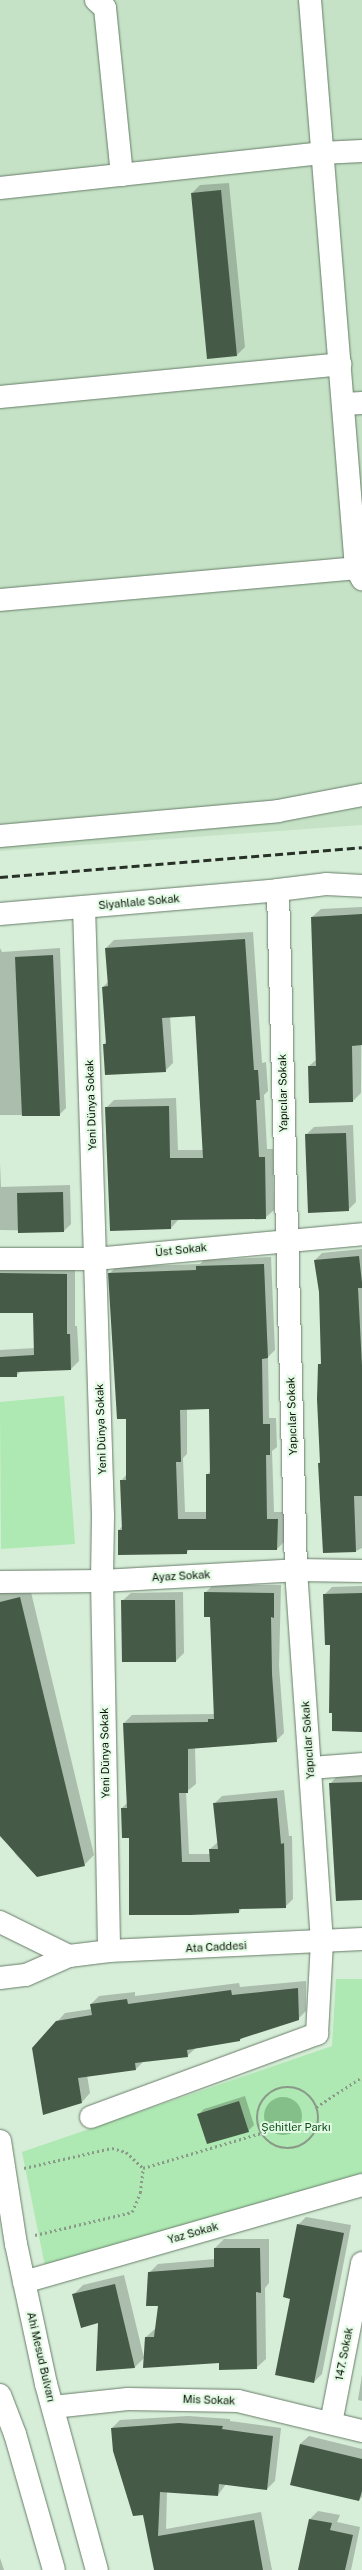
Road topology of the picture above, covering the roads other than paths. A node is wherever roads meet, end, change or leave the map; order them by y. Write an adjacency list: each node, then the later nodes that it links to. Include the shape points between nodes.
1 (96, 0): 5 (street, via 105,8)
2 (310, 0): 4 (street)
3 (362, 151): 4 (street)
4 (321, 153): 5 (street); 7 (street)
5 (122, 175): 6 (street)
6 (0, 188)
7 (340, 364): 8 (street); 9 (street)
8 (0, 397)
9 (353, 404): 10 (street)
10 (359, 573): 11 (street)
11 (0, 600)
12 (362, 794): 13 (street, via 278,811)
13 (0, 836)
14 (362, 886): 15 (street, Siyahlale Sokak, via 326,884)
15 (278, 890): 16 (street, Siyahlale Sokak); 19 (street, Yapıcılar Sokak)
16 (84, 907): 17 (street, Siyahlale Sokak); 21 (street, Yeni Dünya Sokak)
17 (0, 914)
18 (362, 1234): 19 (street, Üst Sokak)
19 (286, 1240): 21 (street, Üst Sokak); 22 (street, Yapıcılar Sokak)
20 (0, 1258): 21 (street, Üst Sokak)
21 (96, 1259): 24 (street, Yeni Dünya Sokak, via 103,1516)
22 (296, 1570): 23 (street, Ayaz Sokak); 24 (street, Ayaz Sokak); 27 (street, Yapıcılar Sokak)
23 (362, 1571)
24 (102, 1581): 25 (street, Ayaz Sokak); 31 (street, Yeni Dünya Sokak)
25 (0, 1582)
26 (362, 1764): 27 (street)
27 (310, 1768): 30 (street, Yapıcılar Sokak)
28 (0, 1922): 32 (street)
29 (362, 1939): 30 (street, Ata Caddesi)
30 (322, 1942): 31 (street, Ata Caddesi); 34 (street, Yapıcılar Sokak, via 318,2034)
31 (109, 1951): 32 (street, Ata Caddesi)
32 (69, 1956): 33 (street, Ata Caddesi, via 26,1975)
33 (0, 1978)
34 (91, 2117)
35 (0, 2141): 38 (street, Ahi Mesud Bulvarı)
36 (362, 2185): 38 (street, Yaz Sokak)
37 (362, 2263): 39 (street, 147. Sokak)
38 (24, 2282): 41 (street, Ahi Mesud Bulvarı)
39 (359, 2289): 42 (street, 147. Sokak)
40 (0, 2395): 44 (street, via 15,2434)
41 (53, 2406): 42 (street, Mis Sokak, via 128,2399 238,2400); 45 (street, Ahi Mesud Bulvarı)
42 (331, 2423): 43 (street, Mis Sokak)
43 (362, 2431)
44 (54, 2570)
45 (97, 2570)

